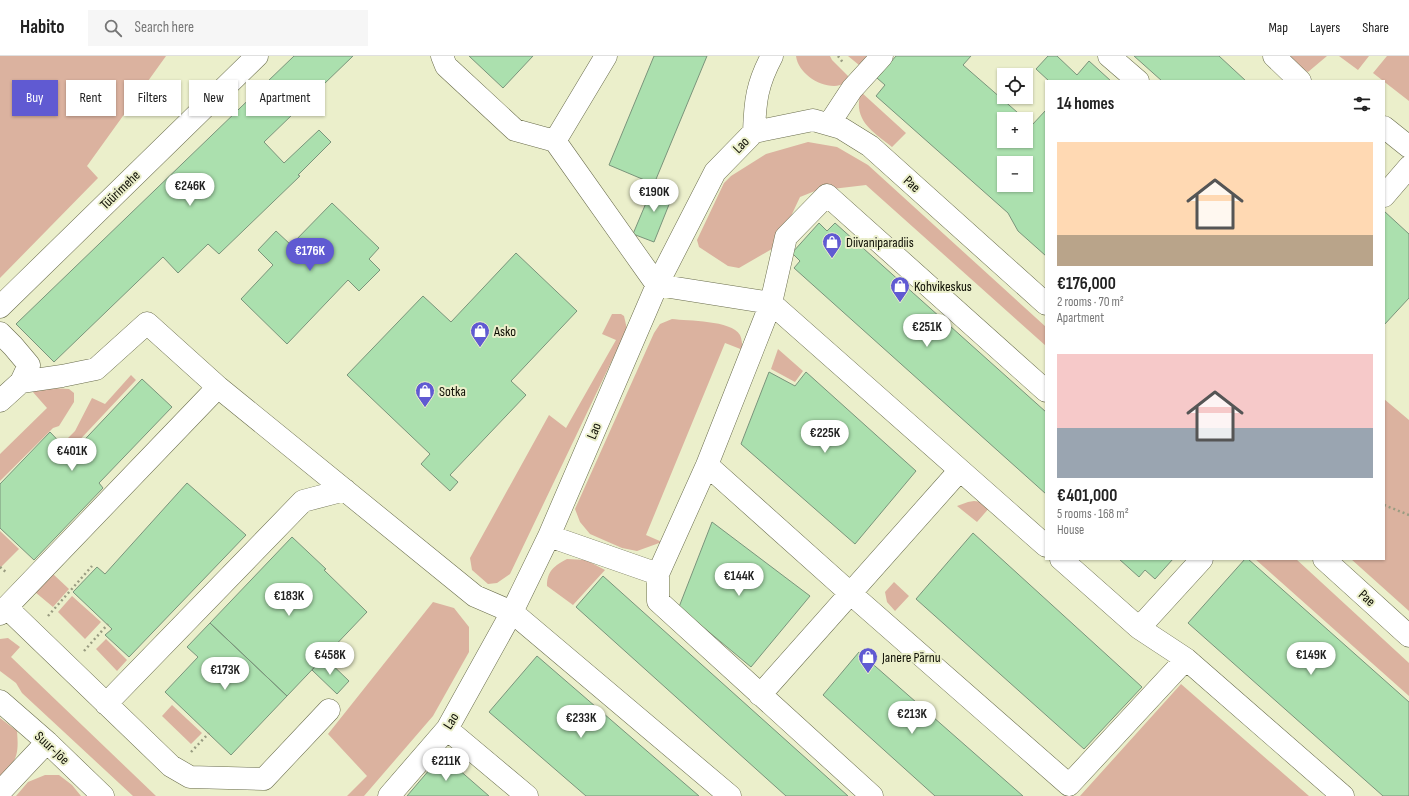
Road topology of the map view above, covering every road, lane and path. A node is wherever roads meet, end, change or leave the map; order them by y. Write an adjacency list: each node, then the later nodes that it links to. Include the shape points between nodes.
1 (257, 56): 20 (street, Tüürimehe)
2 (442, 56): 13 (street, via 446,66 515,130)
3 (606, 56): 13 (street)
4 (772, 56): 12 (street, Lao, via 762,74 755,102)
5 (882, 56): 10 (street, via 852,89)
6 (1109, 56): 8 (street)
7 (1274, 56): 9 (street)
8 (1137, 80)
9 (1299, 80)
10 (829, 124): 12 (street, Pae, via 813,120); 19 (street, Pae, via 841,128 870,146)
11 (1385, 128): 14 (street)
12 (754, 132): 17 (street, Lao, via 715,172)
13 (555, 141): 17 (street)
14 (1409, 147)
15 (1409, 167): 16 (street)
16 (1385, 195)
17 (657, 284): 18 (street); 31 (street, Lao)
18 (771, 303): 24 (street, via 786,237 827,195); 26 (street); 27 (street)
19 (1045, 303)
20 (0, 307)
21 (0, 333): 22 (street, via 29,365)
22 (21, 382): 23 (street, via 96,368 147,323); 25 (street)
23 (218, 387): 28 (street); 39 (street)
24 (1045, 390)
25 (0, 401)
26 (707, 465): 37 (street); 38 (street)
27 (960, 470): 32 (street); 38 (street)
28 (344, 490): 40 (street, via 475,596); 49 (street, via 303,501)
29 (1385, 506): 30 (path)
30 (1409, 515)
31 (549, 536): 37 (street); 40 (street, Lao)
32 (1045, 545)
33 (1061, 560): 42 (street)
34 (1201, 560): 42 (street)
35 (1325, 560): 44 (street, Pae)
36 (92, 566): 43 (path)
37 (658, 574): 47 (street, via 658,601)
38 (850, 593): 47 (street); 53 (street)
39 (3, 611): 43 (street)
40 (512, 612): 51 (street, Lao); 58 (street)
41 (108, 624): 46 (path)
42 (1139, 628): 45 (street)
43 (32, 633): 46 (street)
44 (1409, 636)
45 (1186, 659): 53 (street); 60 (street)
46 (68, 668): 49 (street)
47 (760, 695): 59 (street)
48 (0, 701): 52 (street, Suur-Jõe)
49 (106, 704): 50 (street, via 171,766 190,777 264,779)
50 (329, 710)
51 (448, 729): 56 (street, Lao); 57 (street)
52 (47, 742): 54 (street); 55 (street, Suur-Jõe)
53 (1064, 790)
54 (0, 792)
55 (103, 796)
56 (389, 796)
57 (527, 796)
58 (730, 796)
59 (872, 796)
60 (1343, 796)

